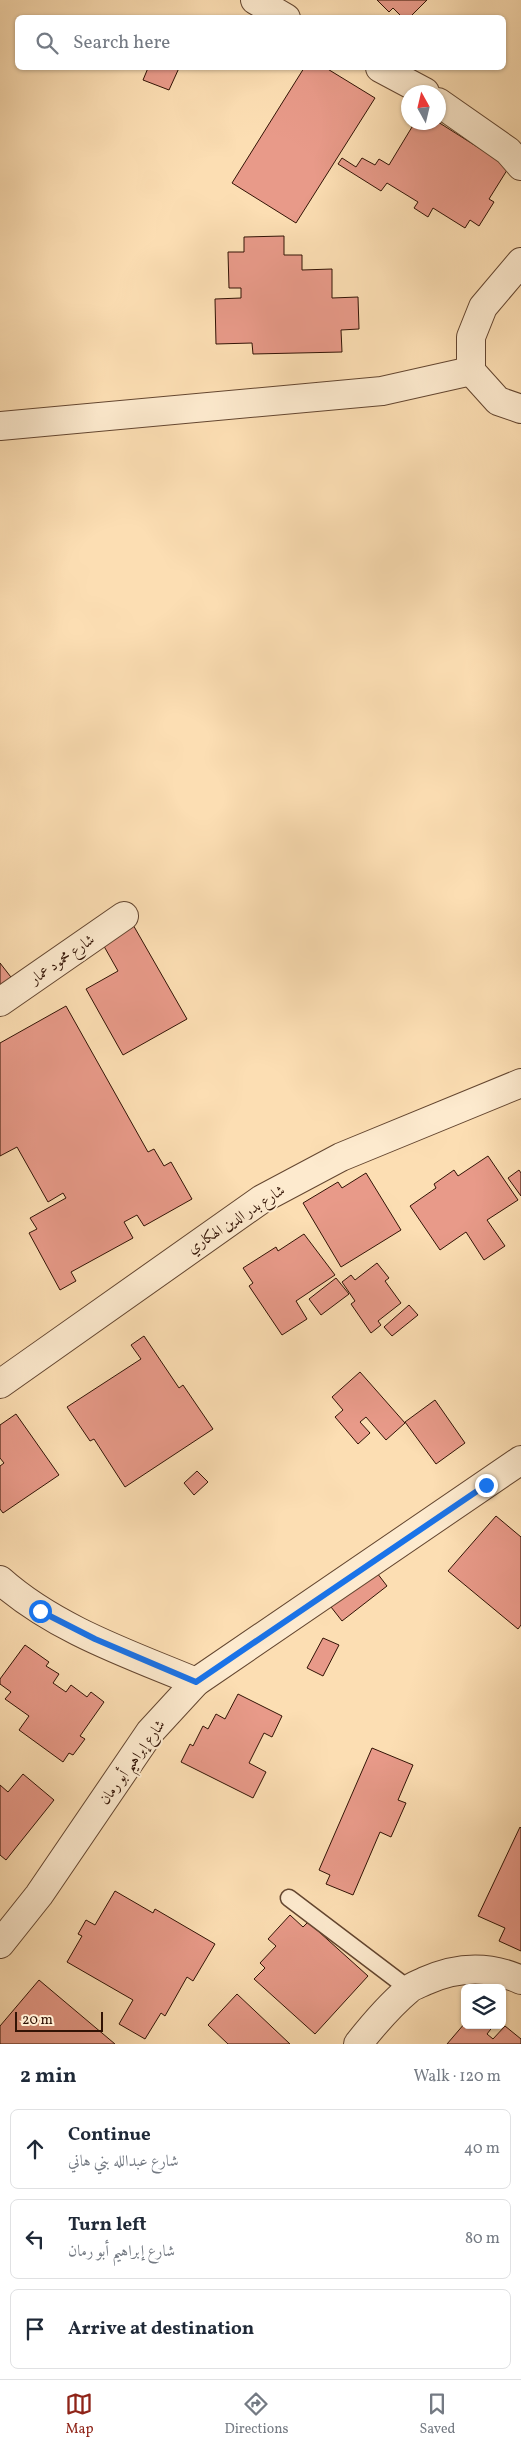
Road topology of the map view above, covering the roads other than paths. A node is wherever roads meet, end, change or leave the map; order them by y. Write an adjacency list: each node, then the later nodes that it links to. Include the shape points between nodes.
1 (255, 0): 2 (street)
2 (281, 15)
3 (384, 70): 4 (street)
4 (412, 85)
5 (446, 108): 6 (street, via 508,151)
6 (521, 166)
7 (521, 262): 8 (street, via 484,306 471,337)
8 (471, 371): 9 (street, via 498,401); 10 (street, via 382,392)
9 (521, 409)
10 (0, 426)
11 (124, 916): 12 (street, شارع محمود عمار)
12 (0, 1002)
13 (521, 1083): 14 (street, شارع بدر الدين الهكاري, via 341,1157 262,1199)
14 (0, 1384)
15 (521, 1460): 17 (street, شارع إبراهيم أبو رمان)
16 (0, 1580): 17 (street, via 40,1611 95,1639)
17 (196, 1682): 19 (street, شارع إبراهيم أبو رمان, via 150,1732 39,1895)
18 (289, 1898): 21 (lane)
19 (0, 1944)
20 (521, 1980): 21 (street, via 508,1973 468,1968 442,1973)
21 (409, 1989): 22 (street)
22 (358, 2044)

